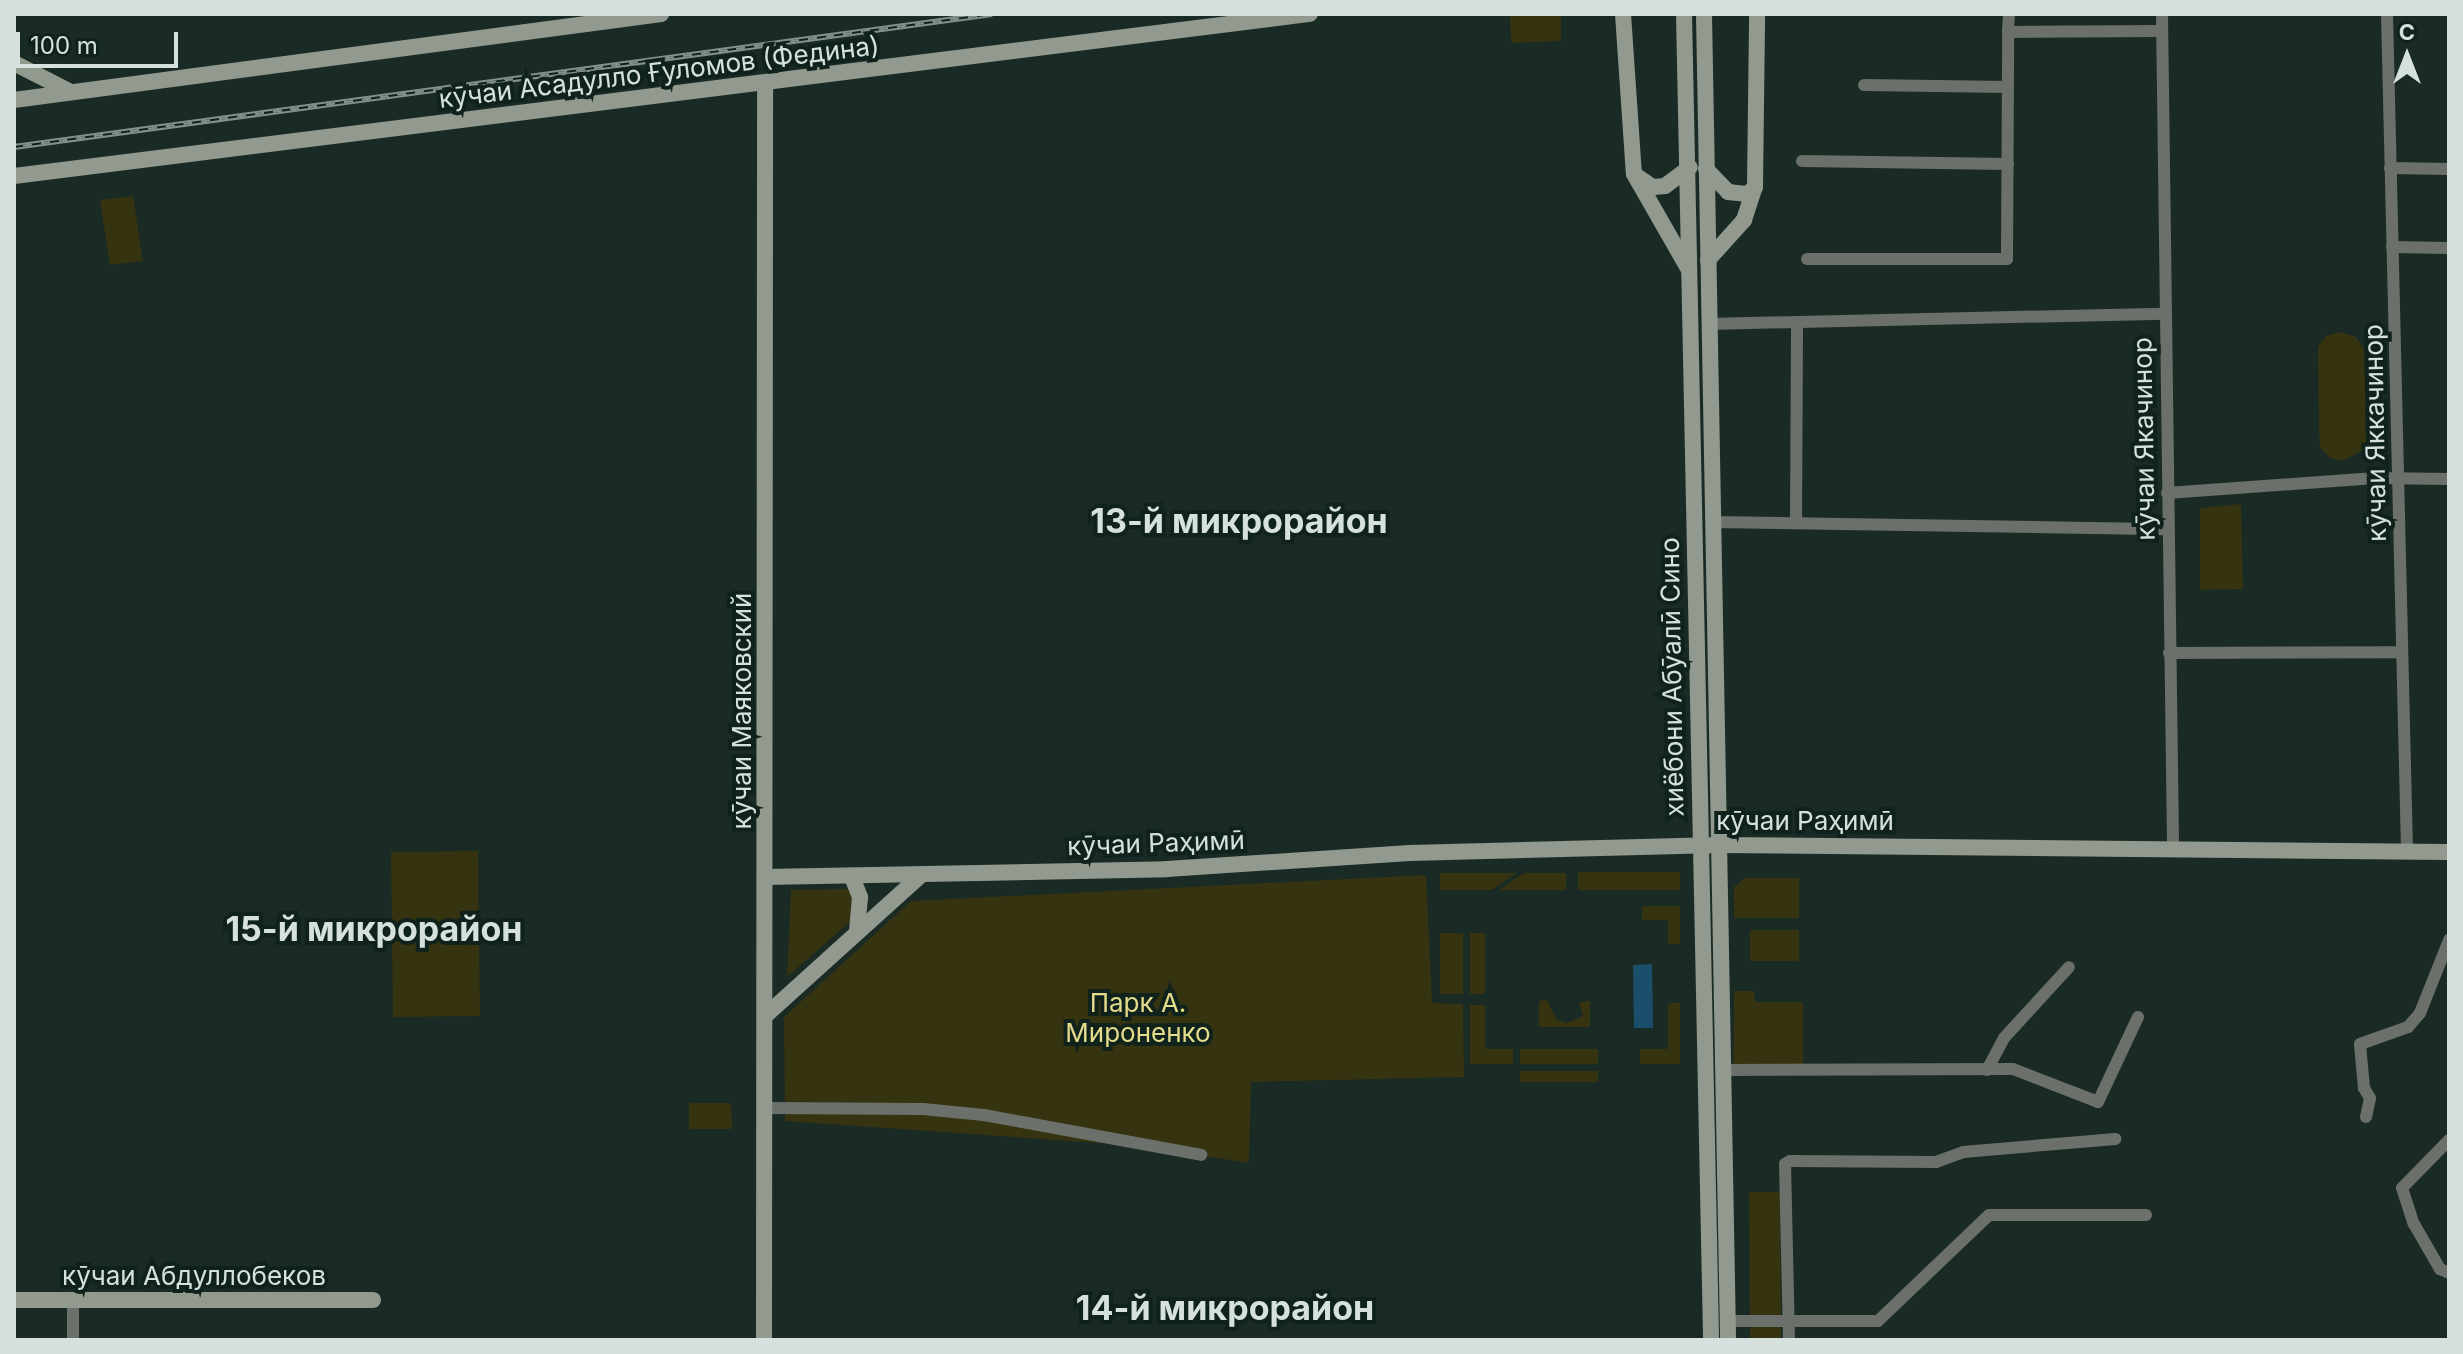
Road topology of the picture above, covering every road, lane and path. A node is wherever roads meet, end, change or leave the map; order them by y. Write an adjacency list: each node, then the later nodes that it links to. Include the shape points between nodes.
1 (661, 14): 16 (street, кӯчаи Асадулло Ғуломов (Федина))
2 (1310, 14): 13 (street, кӯчаи Асадулло Ғуломов (Федина))
3 (1623, 14): 23 (street)
4 (1684, 14): 20 (street, хиёбони Абӯалӣ Сино)
5 (1704, 14): 20 (street, хиёбони Абӯалӣ Сино)
6 (1757, 14): 25 (street)
7 (2009, 14): 11 (street)
8 (2162, 14): 10 (street, кӯчаи Якачинор)
9 (2387, 14): 21 (street, кӯчаи Яккачинор)
10 (2162, 31): 11 (street); 31 (street, кӯчаи Якачинор)
11 (2008, 32): 15 (street)
12 (14, 63): 16 (street)
13 (765, 83): 24 (street, кӯчаи Асадулло Ғуломов (Федина)); 48 (street, кӯчаи Маяковский)
14 (1864, 85): 15 (street)
15 (2008, 87): 19 (street)
16 (71, 92): 17 (street, кӯчаи Асадулло Ғуломов (Федина))
17 (14, 100)
18 (1802, 161): 19 (street)
19 (2008, 164): 28 (street, via 2007,259)
20 (1698, 168): 23 (street, via 1665,186 1653,187); 25 (street, via 1728,192 1748,194); 29 (street, хиёбони Абӯалӣ Сино); 30 (street, хиёбони Абӯалӣ Сино)
21 (2390, 168): 22 (street); 26 (street, кӯчаи Яккачинор)
22 (2449, 169)
23 (1634, 174): 30 (street)
24 (14, 176)
25 (1755, 187): 29 (street, via 1744,220)
26 (2392, 247): 27 (street); 34 (street, кӯчаи Яккачинор)
27 (2449, 248)
28 (1807, 259)
29 (1708, 260): 32 (street, хиёбони Абӯалӣ Сино)
30 (1689, 271): 43 (street, хиёбони Абӯалӣ Сино)
31 (2164, 314): 33 (street); 36 (street, кӯчаи Якачинор)
32 (1708, 324): 33 (street); 37 (street, хиёбони Абӯалӣ Сино)
33 (1797, 325): 38 (street)
34 (2398, 478): 35 (street); 36 (street); 40 (street, кӯчаи Яккачинор)
35 (2449, 479)
36 (2167, 493): 39 (street, кӯчаи Якачинор)
37 (1712, 522): 38 (street); 42 (street, хиёбони Абӯалӣ Сино)
38 (1796, 523): 39 (street)
39 (2167, 529): 41 (street, кӯчаи Якачинор)
40 (2402, 652): 41 (street); 45 (street, кӯчаи Яккачинор)
41 (2169, 653): 44 (street, кӯчаи Якачинор)
42 (1718, 845): 43 (street, кӯчаи Раҳимӣ); 44 (street, кӯчаи Раҳимӣ); 55 (street, хиёбони Абӯалӣ Сино)
43 (1699, 846): 47 (street, кӯчаи Раҳимӣ, via 1492,847 1167,869); 71 (street, хиёбони Абӯалӣ Сино)
44 (2173, 846): 45 (street, кӯчаи Раҳимӣ)
45 (2407, 851): 46 (street, кӯчаи Раҳимӣ)
46 (2449, 852)
47 (921, 875): 49 (street, кӯчаи Раҳимӣ); 50 (street)
48 (765, 877): 49 (street, кӯчаи Раҳимӣ); 53 (street, кӯчаи Маяковский)
49 (852, 877): 50 (street, via 860,897)
50 (857, 930): 53 (street)
51 (2449, 940): 58 (street, via 2420,1013 2408,1027 2360,1044 2364,1088 2370,1098)
52 (2069, 967): 56 (street, via 2004,1038)
53 (765, 1016): 57 (street, кӯчаи Маяковский)
54 (2138, 1017): 56 (street, via 2098,1102 2013,1069)
55 (1723, 1070): 56 (street); 67 (street, хиёбони Абӯалӣ Сино)
56 (1987, 1070)
57 (765, 1108): 61 (street, via 923,1109 984,1115); 70 (street, кӯчаи Маяковский)
58 (2366, 1117)
59 (2115, 1139): 68 (street, via 1963,1152 1936,1162 1790,1161 1785,1164)
60 (2449, 1140): 63 (street, via 2402,1188 2414,1224 2440,1269)
61 (1201, 1155)
62 (2146, 1215): 68 (street, via 1989,1215 1878,1321)
63 (2449, 1273)
64 (14, 1300): 66 (street, кӯчаи Абдуллобеков)
65 (373, 1300): 66 (street, кӯчаи Абдуллобеков)
66 (73, 1301): 69 (street)
67 (1727, 1321): 68 (street); 72 (street, хиёбони Абӯалӣ Сино)
68 (1788, 1321): 73 (street)
69 (73, 1340)
70 (764, 1340)
71 (1711, 1340)
72 (1728, 1340)
73 (1789, 1340)

